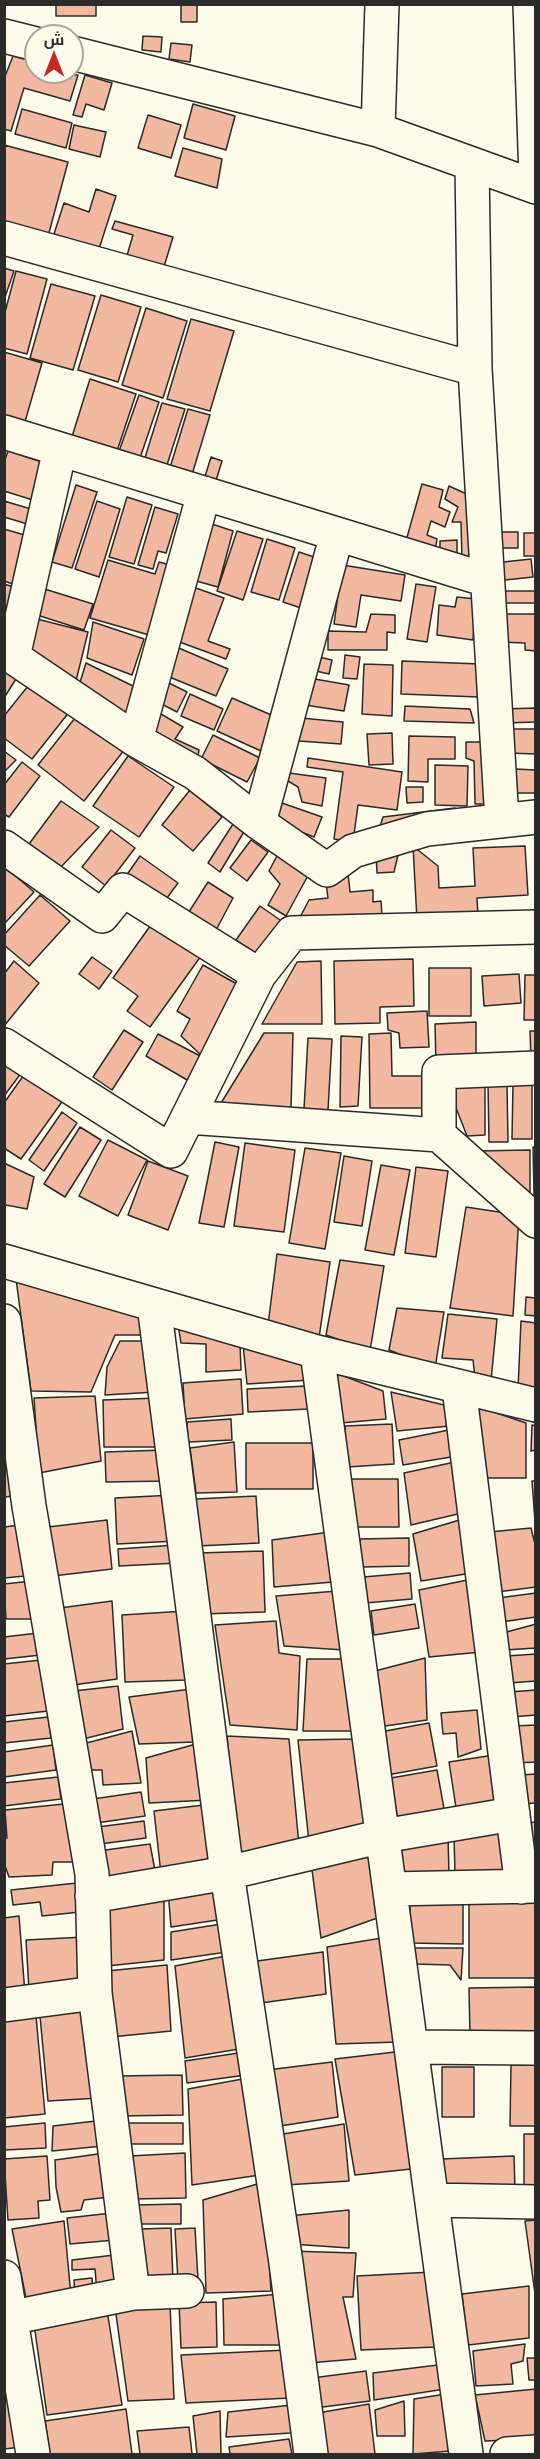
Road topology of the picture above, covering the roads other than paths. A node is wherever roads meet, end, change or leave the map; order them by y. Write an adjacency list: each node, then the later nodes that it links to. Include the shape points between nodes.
1 (382, 4): 6 (street)
2 (530, 4): 8 (street)
3 (4, 36): 4 (street)
4 (24, 41)
5 (84, 56): 6 (street)
6 (378, 130): 7 (street)
7 (472, 164): 9 (street); 11 (street)
8 (536, 178)
9 (536, 187)
10 (4, 238): 11 (street)
11 (475, 369): 16 (street)
12 (4, 432): 13 (street)
13 (60, 449): 14 (street); 17 (street, via 13,657)
14 (204, 493): 15 (street); 17 (street)
15 (337, 534): 16 (street); 20 (street)
16 (487, 580): 19 (street)
17 (136, 740): 20 (street, via 195,773)
18 (536, 818): 19 (street)
19 (502, 821): 20 (street, via 427,829 353,851 327,870)
20 (259, 823)
21 (4, 847): 23 (street, via 102,916 123,890)
22 (536, 927): 23 (street, via 292,933)
23 (258, 975): 26 (street)
24 (4, 1045): 26 (street, via 171,1151)
25 (536, 1068): 27 (street, via 439,1072)
26 (188, 1117): 27 (street)
27 (439, 1135): 28 (street)
28 (531, 1212)
29 (4, 1261): 30 (street)
30 (154, 1305): 32 (street); 38 (street)
31 (4, 1321): 35 (street)
32 (317, 1352): 33 (street); 37 (street)
33 (459, 1388): 34 (street); 36 (street)
34 (536, 1405)
35 (17, 1507): 41 (street, via 92,1874)
36 (513, 1814): 37 (street); 39 (street)
37 (383, 1836): 38 (street); 40 (street)
38 (227, 1873): 41 (street); 54 (street)
39 (529, 1886): 40 (street)
40 (390, 1889): 44 (street)
41 (92, 1896): 42 (street)
42 (95, 1993): 43 (street); 50 (street)
43 (4, 2005)
44 (411, 2047): 45 (street); 46 (street)
45 (536, 2048)
46 (432, 2200): 47 (street); 55 (street)
47 (536, 2202)
48 (4, 2277): 51 (street)
49 (187, 2291): 50 (street)
50 (133, 2293): 51 (street)
51 (8, 2319): 53 (street)
52 (536, 2452): 56 (street)
53 (30, 2454)
54 (311, 2454)
55 (466, 2454)
56 (507, 2454)

